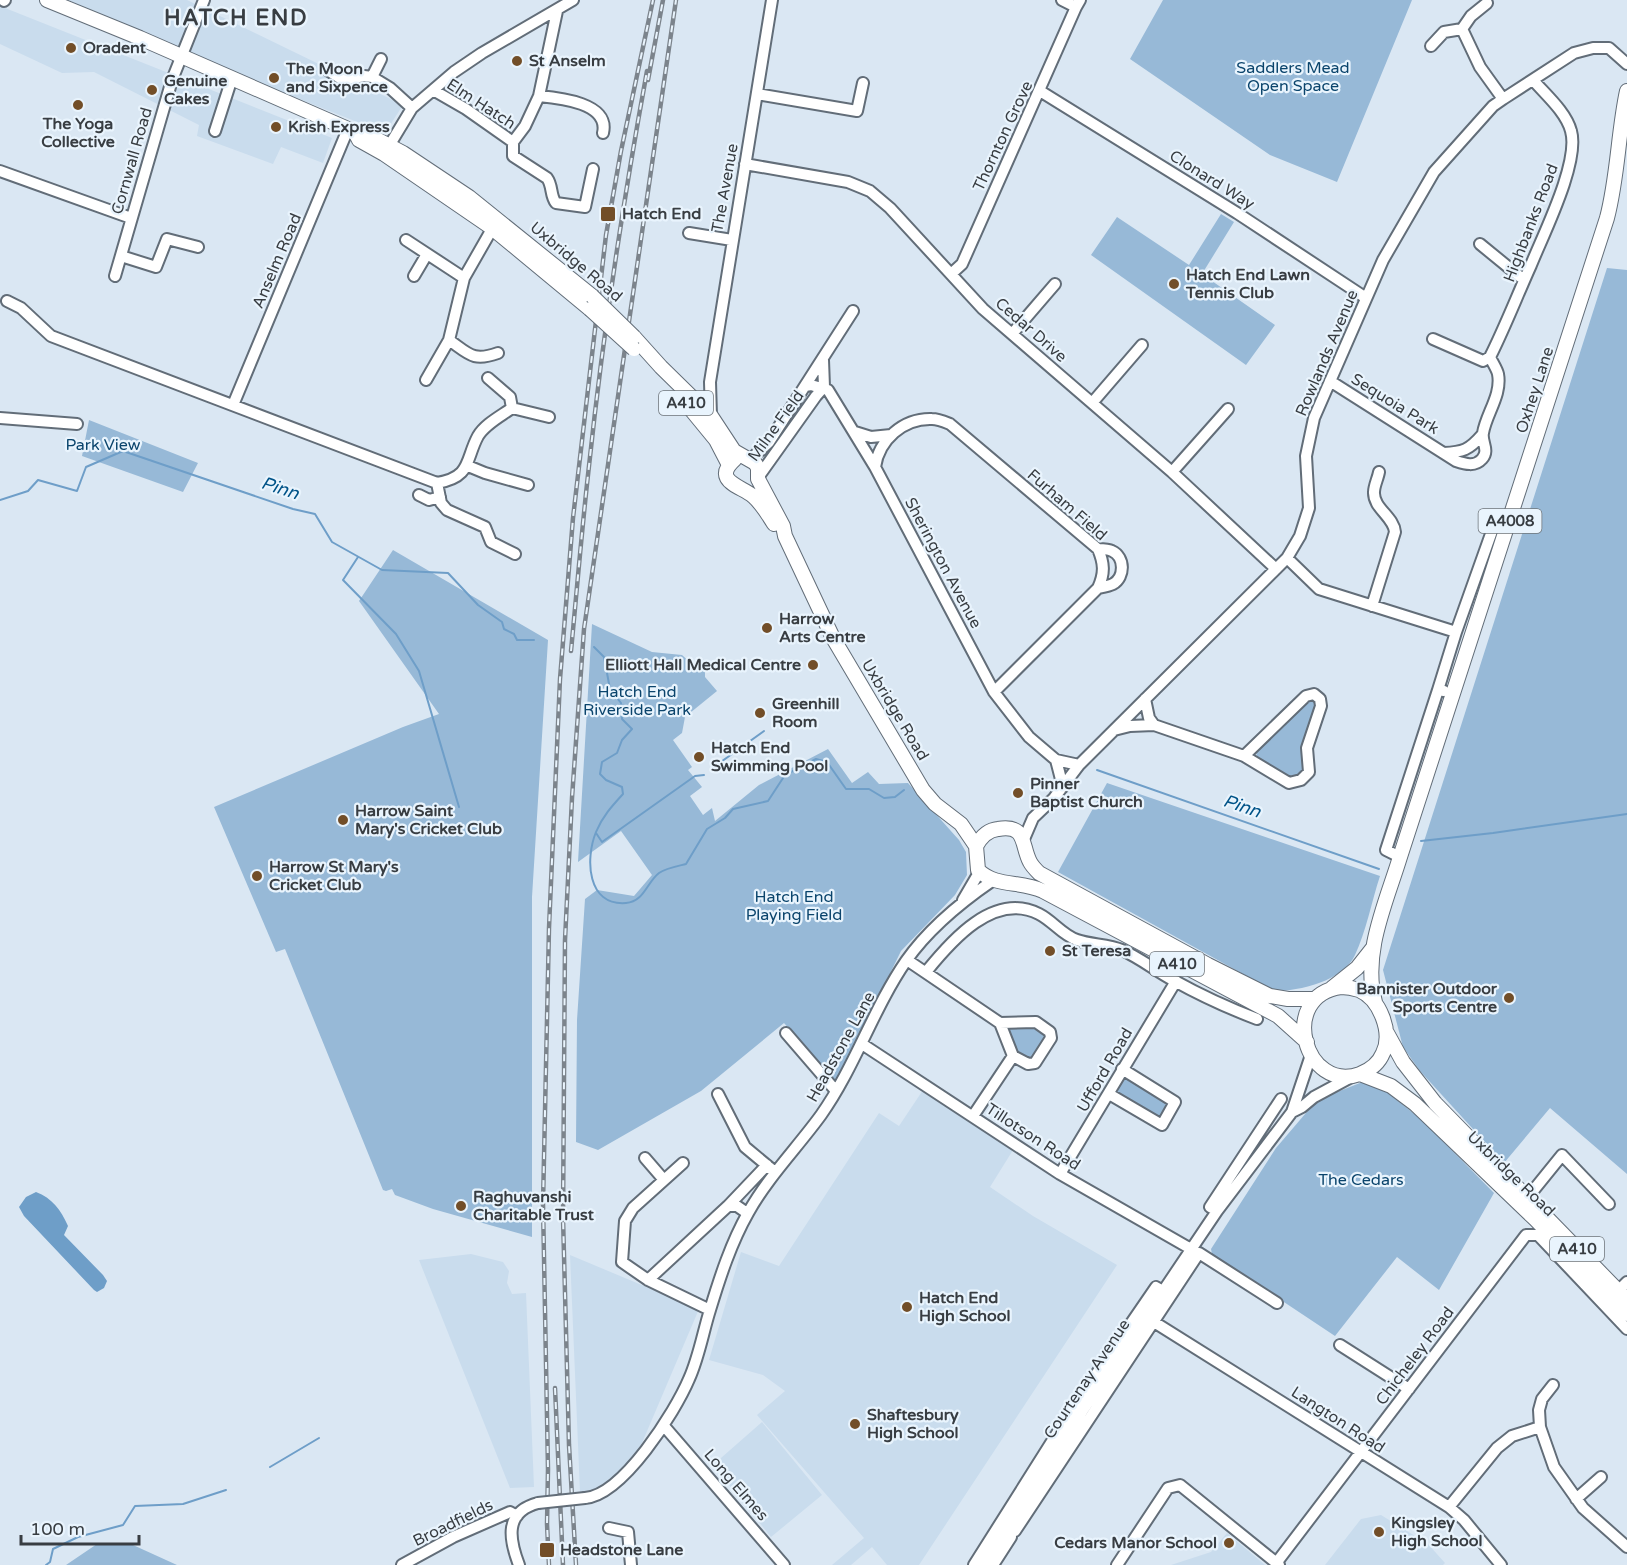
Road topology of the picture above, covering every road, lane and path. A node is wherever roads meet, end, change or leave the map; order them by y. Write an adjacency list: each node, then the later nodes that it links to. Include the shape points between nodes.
1 (47, 0): 11 (main road, A410)
2 (204, 0): 11 (street, Cornwall Road)
3 (573, 0): 8 (street)
4 (772, 0): 22 (street, The Avenue)
5 (1062, 0): 6 (street)
6 (1078, 3): 20 (street, Thornton Grove)
7 (1487, 3): 9 (street)
8 (557, 11): 19 (street, via 482,53); 23 (street)
9 (1462, 29): 10 (street, via 1444,32); 24 (street, via 1480,67)
10 (1431, 46)
11 (183, 57): 16 (main road, Uxbridge Road / A410); 36 (street, Cornwall Road)
12 (381, 59): 15 (street)
13 (1627, 64): 17 (street, Rowlands Avenue, via 1609,48 1593,48 1574,53)
14 (326, 69): 15 (street, via 343,80)
15 (372, 77): 25 (street)
16 (232, 78): 27 (street); 28 (main road, Uxbridge Road / A410)
17 (1533, 80): 24 (street, Rowlands Avenue); 49 (street, Highbanks Road, via 1562,114 1574,147 1557,203)
18 (863, 83): 22 (street, via 858,111)
19 (433, 90): 25 (street); 30 (street, Elm Hatch)
20 (1040, 91): 45 (street, Thornton Grove, via 962,264); 51 (street, Clonard Way)
21 (1627, 91): 103 (main road, Oxhey Lane / A4008, via 1607,218)
22 (757, 93): 33 (street, The Avenue)
23 (539, 96): 29 (street, via 595,110 603,120); 30 (street)
24 (1503, 99): 51 (street, Rowlands Avenue, via 1434,172 1383,260)
25 (412, 108): 26 (street)
26 (402, 125): 31 (street); 32 (street)
27 (215, 131)
28 (352, 131): 31 (main road, Uxbridge Road / A410, via 363,132); 68 (street, Anselm Road)
29 (603, 133)
30 (513, 142): 34 (street, via 513,156 547,178 556,203 585,207)
31 (387, 149): 32 (main road, Uxbridge Road / A410); 37 (main road, Uxbridge Road / A410)
32 (403, 153): 37 (main road, Uxbridge Road / A410, via 469,197)
33 (745, 164): 40 (street, The Avenue); 45 (street, Cedar Drive, via 848,182 870,192)
34 (593, 169)
35 (0, 171): 36 (street)
36 (131, 218): 44 (street, Cornwall Road)
37 (495, 223): 48 (street); 69 (main road, Uxbridge Road / A410, bridge, via 611,313 634,343)
38 (689, 233): 40 (street)
39 (406, 240): 43 (street)
40 (732, 240): 64 (street, The Avenue)
41 (1480, 244): 49 (street)
42 (198, 247): 44 (street, via 167,239 156,267)
43 (427, 254): 47 (street); 48 (street)
44 (121, 256): 46 (street, Cornwall Road)
45 (951, 274): 54 (street, Cedar Drive)
46 (116, 276)
47 (414, 276)
48 (464, 278): 56 (street)
49 (1524, 280): 59 (street, Highbanks Road)
50 (1055, 284): 54 (street)
51 (1366, 298): 63 (street, Rowlands Avenue)
52 (7, 301): 68 (street, via 21,308 51,336)
53 (853, 311): 60 (street, Milne Field)
54 (1012, 334): 67 (street, Cedar Drive)
55 (1432, 339): 59 (street, via 1483,361)
56 (449, 340): 58 (street, via 472,356 484,358); 62 (street)
57 (1142, 345): 67 (street)
58 (498, 353)
59 (1490, 357): 78 (street, Sequoia Park, via 1498,375 1497,392)
60 (824, 360): 65 (street, Milne Field); 66 (street, Milne Field)
61 (489, 378): 70 (street, via 510,397)
62 (426, 380)
63 (1330, 381): 79 (street, Sequoia Park); 96 (street, Rowlands Avenue, via 1314,418 1306,456 1309,508 1300,536)
64 (710, 382): 69 (street, The Avenue); 72 (street, The Avenue)
65 (805, 386): 66 (street); 80 (street, Milne Field, via 769,442)
66 (824, 387): 76 (street, Sherington Avenue); 86 (street, Milne Field)
67 (1092, 403): 84 (street, Cedar Drive)
68 (233, 405): 87 (street)
69 (695, 405): 72 (main road, Uxbridge Road / A410); 81 (main road, Uxbridge Road / A410)
70 (512, 408): 73 (street); 82 (street, via 479,434)
71 (1228, 409): 84 (street)
72 (711, 416): 80 (main road, Uxbridge Road / A410, via 728,444)
73 (549, 417)
74 (0, 418): 75 (street)
75 (77, 424)
76 (855, 432): 77 (street, Furham Field, via 871,437); 83 (street, Sherington Avenue)
77 (891, 435): 83 (street, via 877,455); 94 (street, Furham Field, via 912,422 933,419 950,424)
78 (1482, 435): 79 (street, Sequoia Park, via 1461,452); 79 (street, Sequoia Park, via 1486,447 1480,462 1469,465)
79 (1444, 453)
80 (747, 458): 81 (main road, via 734,459); 86 (main road, Uxbridge Road, via 758,468)
81 (729, 465): 89 (main road, Uxbridge Road, via 728,480)
82 (468, 466): 87 (street, via 451,481); 88 (street)
83 (875, 467): 102 (street, Sherington Avenue)
84 (1172, 472): 97 (street, Cedar Drive)
85 (1379, 472): 99 (street, via 1373,494 1395,526 1395,532)
86 (758, 477): 89 (main road, via 750,488); 93 (main road, Uxbridge Road, via 783,526)
87 (437, 483): 91 (street)
88 (528, 485)
89 (741, 489): 93 (main road, Uxbridge Road, via 757,500)
90 (419, 495): 91 (street, via 429,500)
91 (440, 498): 95 (street, via 447,510 485,527 491,542)
92 (1492, 531): 100 (street)
93 (784, 536): 112 (main road, Uxbridge Road, via 833,638 923,790)
94 (1098, 549): 98 (street, Furham Field, via 1103,561); 98 (street, via 1116,553 1122,572 1112,585)
95 (515, 554)
96 (1287, 558): 97 (street, Rowlands Avenue); 99 (street, via 1319,589)
97 (1276, 569): 104 (street, Rowlands Avenue)
98 (1098, 588): 102 (street)
99 (1372, 606): 100 (street)
100 (1456, 632): 101 (street)
101 (1438, 690): 103 (street); 117 (street, via 1386,850)
102 (994, 692): 108 (street, Sherington Avenue, via 1029,737)
103 (1454, 694): 117 (main road, Oxhey Lane / A4008)
104 (1145, 699): 105 (street); 106 (street, Rowlands Avenue)
105 (1154, 725): 106 (street); 107 (street)
106 (1113, 730): 109 (street, Rowlands Avenue)
107 (1244, 756): 107 (street, via 1306,696 1314,694 1320,699 1306,748 1309,772 1301,780 1289,783)
108 (1056, 760): 109 (street, Sherington Avenue); 110 (street)
109 (1079, 765): 110 (street, Rowlands Avenue)
110 (1063, 787): 111 (street, Rowlands Avenue)
111 (1033, 818): 113 (street); 115 (street, Rowlands Avenue)
112 (962, 825): 114 (main road, Uxbridge Road); 116 (main road, Uxbridge Road)
113 (1011, 829): 114 (main road, Uxbridge Road); 115 (main road)
114 (986, 833): 116 (main road)
115 (1024, 839): 118 (main road)
116 (976, 846): 119 (main road, Uxbridge Road)
117 (1400, 857): 123 (main road, Oxhey Lane / A4008)
118 (1029, 861): 121 (main road, via 1020,876); 128 (main road, A410, via 1040,873 1270,996)
119 (978, 870): 120 (main road); 122 (street, Headstone Lane)
120 (992, 881): 121 (main road); 122 (street, Headstone Lane)
121 (1009, 882): 135 (main road, A410, via 1043,891 1278,1016)
122 (961, 903): 124 (street, Headstone Lane)
123 (1373, 947): 127 (main road, Oxhey Lane / A4008, via 1357,968); 129 (main road, Oxhey Lane / A4008, via 1370,978)
124 (907, 960): 125 (street); 134 (street, Headstone Lane)
125 (926, 972): 126 (street, via 948,945 990,914 1027,909 1075,940 1122,950); 131 (street)
126 (1176, 981): 130 (street); 137 (street, Ufford Road)
127 (1332, 988): 128 (main road); 129 (main road, via 1359,990)
128 (1314, 999): 135 (main road, via 1305,1017)
129 (1375, 1002): 133 (main road)
130 (1257, 1019)
131 (1000, 1023): 136 (street); 136 (street, via 1036,1022 1050,1032 1051,1038 1035,1063 1028,1064)
132 (786, 1032): 139 (street)
133 (1387, 1033): 138 (main road, via 1383,1054 1373,1067); 152 (main road, Uxbridge Road / A410, via 1403,1062 1435,1103)
134 (862, 1044): 139 (street, Headstone Lane); 144 (street, Tillotson Road)
135 (1309, 1048): 138 (main road, via 1320,1067 1328,1072 1336,1076); 143 (street, Courtenay Avenue)
136 (1013, 1056): 144 (street)
137 (1122, 1069): 141 (street, Ufford Road); 141 (street, via 1175,1102 1162,1125)
138 (1356, 1075): 143 (street, Courtenay Avenue); 163 (main road, Uxbridge Road / A410, via 1391,1086 1415,1104)
139 (836, 1091): 149 (street, Headstone Lane, via 821,1115)
140 (718, 1094): 149 (street, via 746,1147)
141 (1109, 1094): 150 (street, Ufford Road)
142 (1281, 1099): 145 (street, Courtenay Avenue)
143 (1292, 1112): 146 (street, Courtenay Avenue)
144 (973, 1116): 150 (street, Tillotson Road)
145 (1269, 1117): 146 (street); 155 (street, Courtenay Avenue, via 1210,1207)
146 (1281, 1126): 155 (street, Courtenay Avenue)
147 (645, 1158): 151 (street)
148 (683, 1163): 151 (street)
149 (771, 1168): 154 (street); 156 (street, Headstone Lane)
150 (1060, 1174): 157 (street, Tillotson Road)
151 (664, 1180): 158 (street, via 633,1208 625,1221 622,1262)
152 (1528, 1197): 153 (street, via 1562,1155); 160 (main road, Uxbridge Road / A410)
153 (1609, 1204)
154 (728, 1206): 156 (street); 158 (street)
155 (1216, 1211): 157 (street, Courtenay Avenue)
156 (747, 1213): 162 (street, Headstone Lane)
157 (1195, 1251): 159 (street, Courtenay Avenue); 161 (street, Tillotson Road); 164 (street, Courtenay Avenue)
158 (648, 1280): 162 (street)
159 (1160, 1289): 164 (street, Courtenay Avenue); 169 (street, Courtenay Avenue)
160 (1624, 1291)
161 (1277, 1303)
162 (710, 1310): 170 (street, Headstone Lane, via 689,1379)
163 (1627, 1314)
164 (1150, 1319): 169 (street, Courtenay Avenue); 172 (street, Langton Road); 177 (street, Courtenay Avenue)
165 (1627, 1329): 168 (street, Chicheley Road, via 1538,1235 1526,1235)
166 (1340, 1344): 168 (street)
167 (1553, 1384): 171 (street, via 1542,1399)
168 (1409, 1389): 172 (street, Chicheley Road)
169 (1079, 1407): 177 (street, Courtenay Avenue); 179 (street, Courtenay Avenue)
170 (664, 1426): 176 (street, Headstone Lane, bridge, via 635,1464 610,1488 594,1497 538,1503); 182 (street, Long Elmes)
171 (1540, 1427): 174 (street, via 1554,1467); 175 (street, via 1512,1436 1497,1448)
172 (1360, 1451): 175 (street, Langton Road); 183 (street, Chicheley Road)
173 (1602, 1477): 174 (street)
174 (1576, 1499): 181 (street)
175 (1449, 1507): 191 (street, Langton Road)
176 (517, 1516): 184 (street, Broadfields, via 510,1512 498,1516); 185 (street, via 511,1535)
177 (1018, 1520): 179 (street, Courtenay Avenue)
178 (609, 1528): 186 (street, via 628,1532)
179 (1008, 1530): 180 (street, Courtenay Avenue); 187 (street, Courtenay Avenue)
180 (1001, 1546): 188 (street, Courtenay Avenue); 189 (street, Courtenay Avenue)
181 (1627, 1547)
182 (778, 1563)
183 (1278, 1563): 190 (street, via 1180,1485 1168,1488)
184 (402, 1565)
185 (519, 1565)
186 (631, 1565)
187 (974, 1565)
188 (983, 1565)
189 (993, 1565)
190 (1117, 1565)
191 (1501, 1565)

